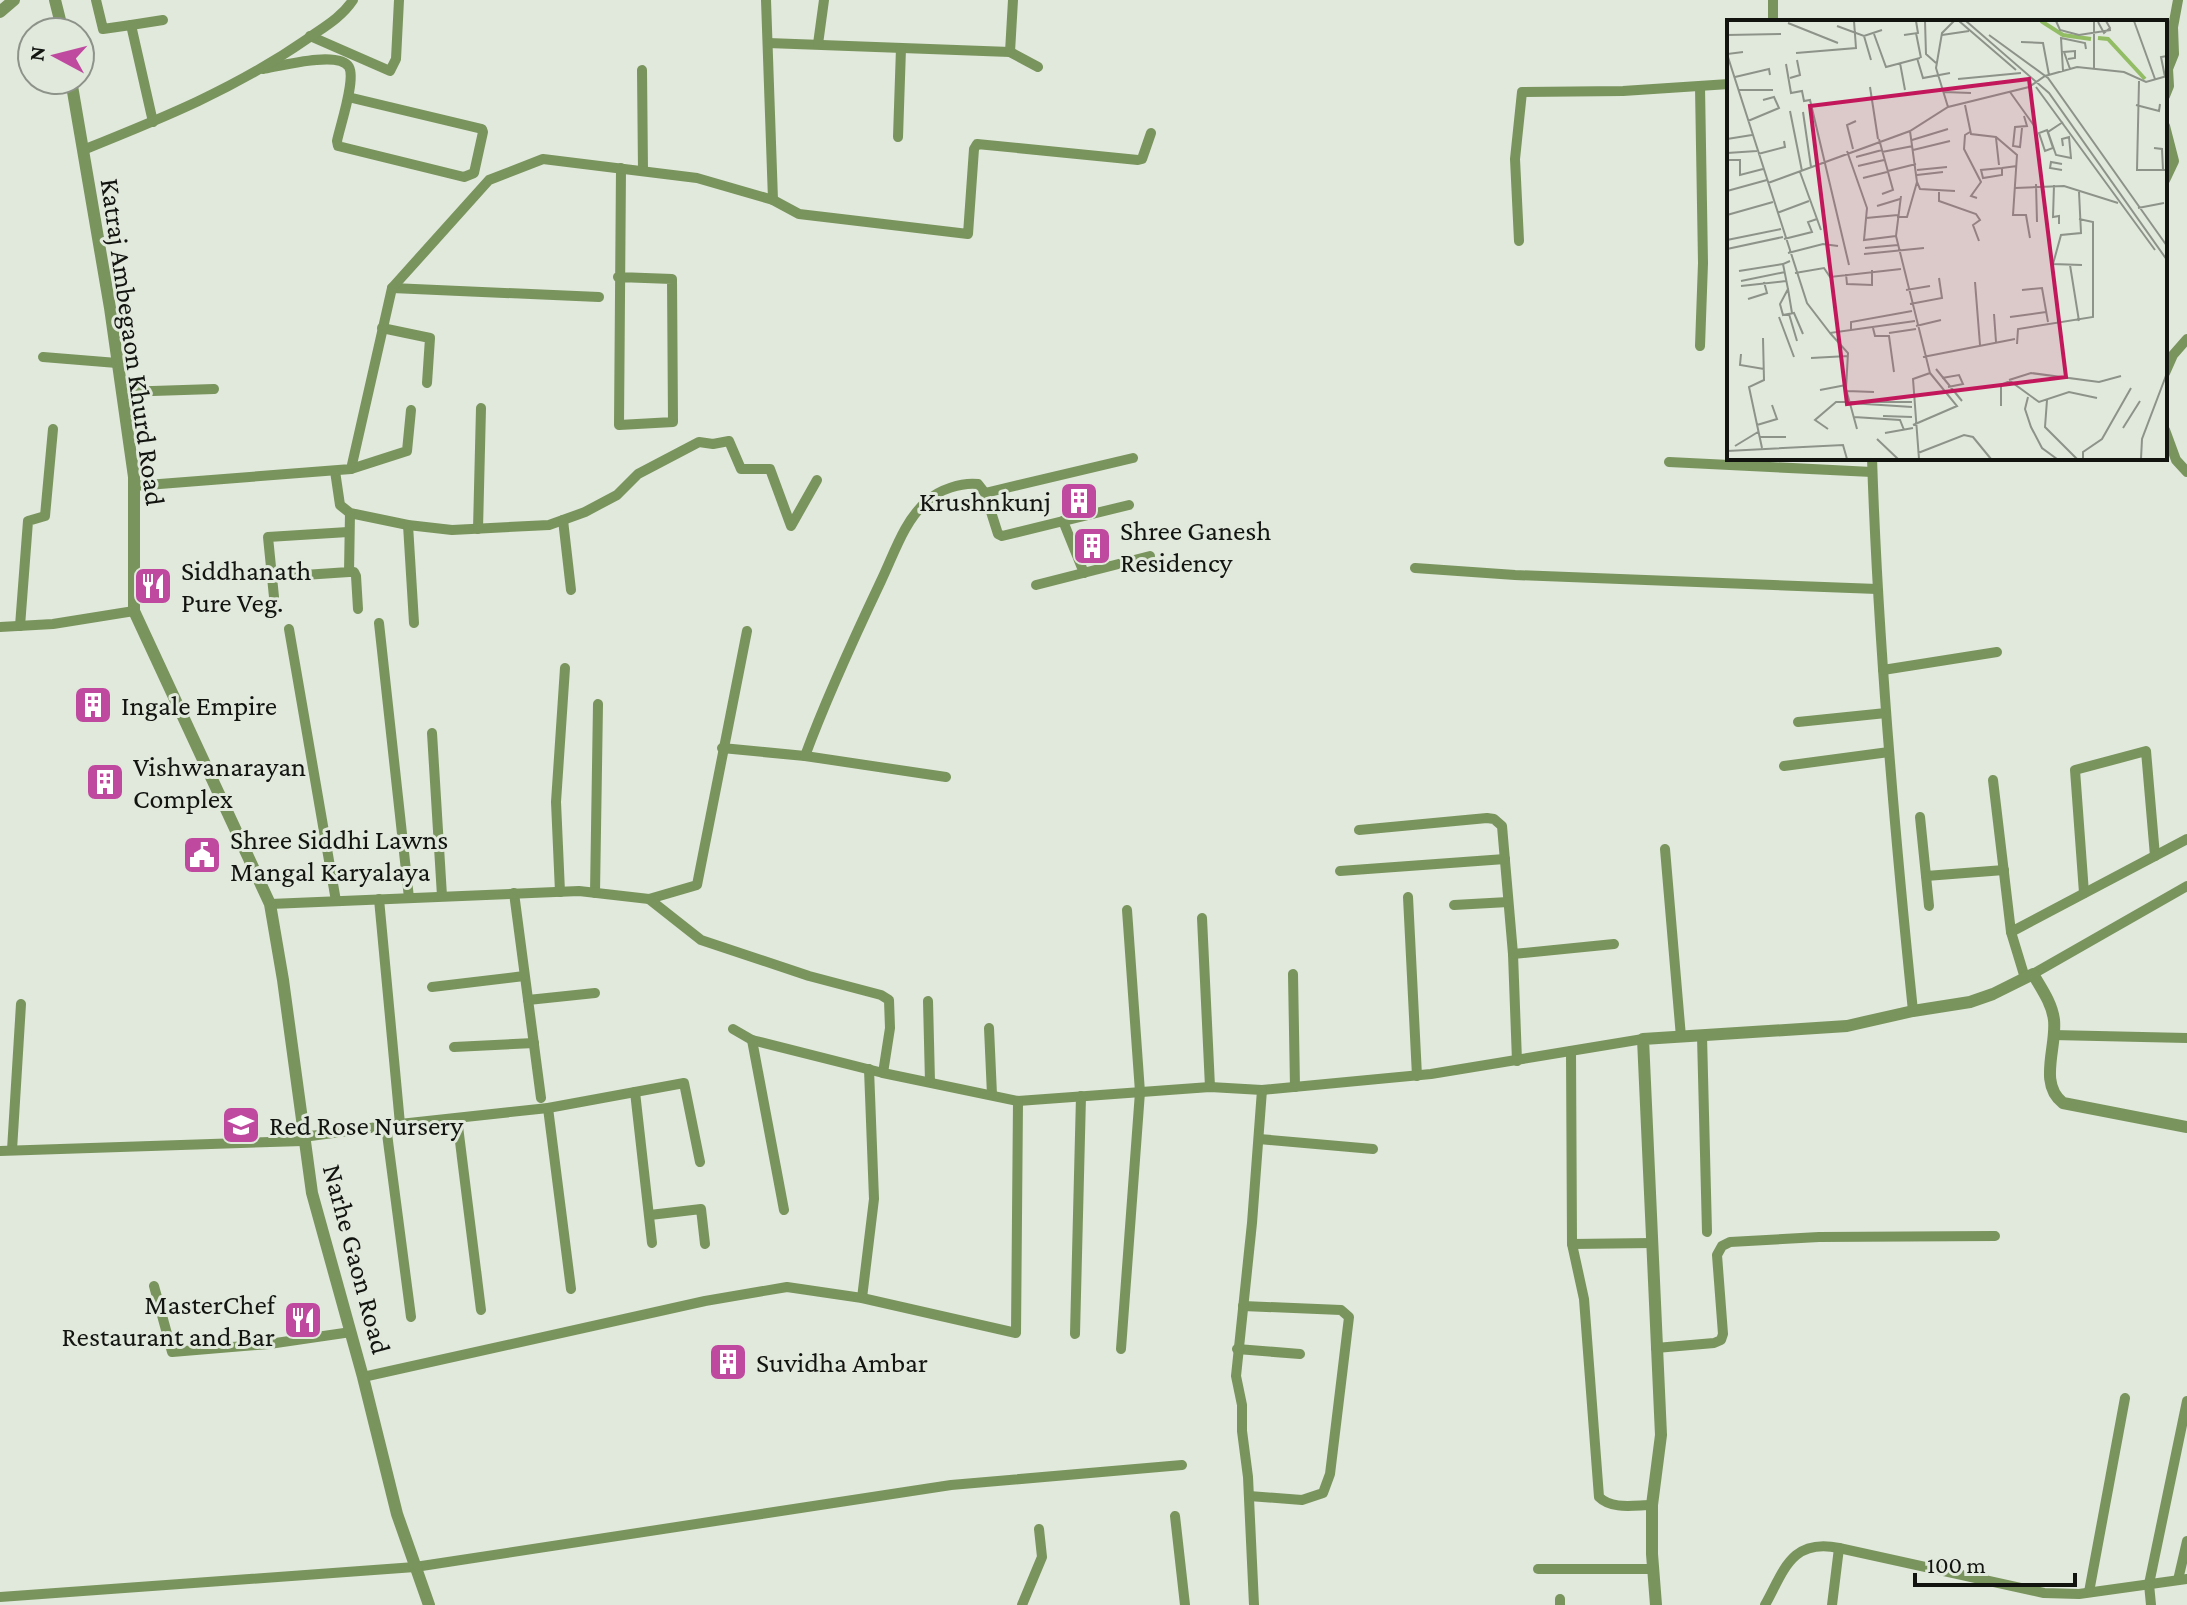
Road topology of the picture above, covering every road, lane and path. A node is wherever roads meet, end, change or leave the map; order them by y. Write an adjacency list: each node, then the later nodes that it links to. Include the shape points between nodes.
1 (14, 0): 9 (street)
2 (96, 0): 11 (street, via 103,29)
3 (353, 0): 12 (street)
4 (399, 0): 12 (street, via 396,59 390,71)
5 (766, 0): 13 (street)
6 (824, 0): 14 (street)
7 (1013, 0): 16 (street)
8 (2178, 0): 22 (street)
9 (0, 12)
10 (163, 20): 11 (street)
11 (131, 25): 25 (street)
12 (310, 36): 18 (street)
13 (768, 43): 14 (street); 33 (street)
14 (818, 44): 15 (street)
15 (901, 48): 16 (street); 28 (street)
16 (1010, 52): 17 (street)
17 (1038, 67)
18 (263, 69): 24 (street, via 325,58 342,61 350,71); 25 (street)
19 (642, 70): 31 (street)
20 (1727, 84): 21 (street)
21 (1700, 87): 34 (street, via 1522,92 1515,159); 40 (street)
22 (2167, 91)
23 (74, 96): 29 (street, Katraj Ambegaon Khurd Road)
24 (348, 97): 24 (street, via 338,146 464,177 474,173 482,129)
25 (153, 122): 29 (street)
26 (1151, 133): 33 (street, via 1138,160 977,144 968,234 799,214)
27 (2167, 134): 32 (street, via 2174,161)
28 (898, 137)
29 (83, 150): 42 (street, Katraj Ambegaon Khurd Road)
30 (621, 168): 31 (street); 35 (street); 36 (street, via 543,159 489,180)
31 (643, 171): 33 (street, via 697,178)
32 (2167, 176)
33 (773, 200)
34 (1519, 241)
35 (618, 277): 35 (street, via 672,279 673,422 619,425)
36 (392, 288): 37 (street); 38 (street)
37 (599, 297)
38 (382, 328): 44 (street, via 430,338); 54 (street)
39 (2187, 339): 43 (street)
40 (1700, 346)
41 (43, 357): 42 (street)
42 (117, 363): 46 (street, Katraj Ambegaon Khurd Road)
43 (2167, 368)
44 (427, 383)
45 (214, 389): 46 (street)
46 (122, 392): 59 (street, Katraj Ambegaon Khurd Road)
47 (481, 408): 66 (street)
48 (411, 410): 54 (street, via 407,451)
49 (53, 429): 81 (street, via 45,516 28,521)
50 (2167, 435): 57 (street)
51 (1133, 458): 60 (street)
52 (1872, 460): 56 (street)
53 (1669, 462): 56 (street)
54 (351, 469): 55 (street)
55 (335, 471): 59 (street); 62 (street, via 340,505)
56 (1872, 472): 74 (street)
57 (2187, 472)
58 (817, 480): 63 (street, via 791,526 770,469 741,469 729,441 699,442 638,474 617,495)
59 (134, 486): 78 (street, Katraj Ambegaon Khurd Road)
60 (985, 493): 64 (street, via 1002,536); 94 (street, via 970,483 945,490 927,500 904,531)
61 (1129, 505): 64 (street)
62 (350, 513): 65 (street); 67 (street)
63 (563, 520): 66 (street); 75 (street)
64 (1063, 521): 71 (street)
65 (408, 525): 66 (street); 80 (street)
66 (478, 529)
67 (348, 532): 70 (street); 76 (street, via 268,537)
68 (1150, 556): 71 (street)
69 (1415, 568): 74 (street)
70 (349, 572): 72 (street); 77 (street, via 356,576)
71 (1084, 573): 73 (street)
72 (289, 576)
73 (1036, 585)
74 (1877, 589): 87 (street)
75 (571, 590)
76 (274, 597)
77 (358, 609)
78 (134, 611): 81 (street); 119 (street, Narhe Gaon Road)
79 (379, 623): 114 (street)
80 (414, 623)
81 (20, 626): 82 (street)
82 (0, 627)
83 (289, 629): 117 (street)
84 (747, 631): 92 (street)
85 (1997, 652): 87 (street)
86 (565, 668): 108 (street, via 556,802)
87 (1883, 670): 89 (street)
88 (598, 704): 110 (street)
89 (1886, 713): 90 (street); 93 (street)
90 (1798, 722)
91 (432, 733): 112 (street)
92 (722, 748): 94 (street); 116 (street, via 697,885)
93 (1889, 752): 95 (street); 135 (street)
94 (805, 756): 96 (street)
95 (1784, 766)
96 (946, 777)
97 (1993, 780): 104 (street)
98 (1920, 817): 106 (street)
99 (1359, 830): 103 (street, via 1494,819 1502,826)
100 (2187, 839): 102 (street)
101 (1665, 849): 140 (street)
102 (2155, 856): 111 (street); 111 (street, via 2146,751 2075,770)
103 (1505, 859): 105 (street); 118 (street)
104 (2004, 870): 106 (street); 124 (street)
105 (1340, 871)
106 (1926, 876): 121 (street)
107 (2186, 891): 129 (street)
108 (560, 892): 109 (street); 110 (street)
109 (514, 893): 112 (street); 128 (street)
110 (595, 893): 116 (street)
111 (2084, 893): 124 (street)
112 (442, 896): 114 (street)
113 (1408, 897): 150 (street)
114 (409, 898): 115 (street)
115 (379, 899): 117 (street); 163 (street)
116 (649, 899): 149 (street, via 701,940 889,1000)
117 (336, 901): 119 (street)
118 (1508, 902): 120 (street); 126 (street)
119 (270, 904): 166 (street, Narhe Gaon Road)
120 (1454, 905)
121 (1929, 906)
122 (1127, 910): 156 (street)
123 (1202, 918): 152 (street)
124 (2011, 932): 129 (street)
125 (1614, 944): 126 (street)
126 (1513, 954): 147 (street)
127 (1293, 974): 153 (street)
128 (524, 976): 130 (street); 132 (street)
129 (2029, 976): 135 (street, via 1970,1002); 138 (street, via 2050,1005)
130 (432, 987)
131 (595, 993): 132 (street)
132 (528, 1000): 144 (street)
133 (928, 1001): 151 (street)
134 (21, 1004): 169 (street)
135 (1913, 1011): 139 (street, via 1822,1029)
136 (989, 1028): 157 (street)
137 (733, 1029): 143 (street)
138 (2053, 1035): 141 (street); 165 (street, via 2050,1084 2063,1103)
139 (1702, 1036): 140 (street); 173 (street)
140 (1681, 1037): 142 (street)
141 (2187, 1038)
142 (1643, 1039): 146 (street); 176 (street)
143 (752, 1040): 148 (street); 171 (street)
144 (534, 1043): 145 (street); 159 (street)
145 (454, 1047)
146 (1571, 1051): 147 (street); 178 (street)
147 (1517, 1061): 150 (street)
148 (869, 1069): 149 (street); 181 (street, via 874,1199)
149 (883, 1073): 151 (street)
150 (1417, 1076): 153 (street)
151 (930, 1082): 157 (street)
152 (1210, 1087): 154 (street); 156 (street)
153 (1295, 1087): 154 (street)
154 (1262, 1090): 167 (street)
155 (635, 1092): 161 (street); 170 (street, via 684,1083); 172 (street)
156 (1140, 1092): 158 (street); 188 (street)
157 (992, 1095): 160 (street)
158 (1081, 1096): 160 (street); 186 (street)
159 (541, 1098)
160 (1018, 1101): 181 (street, via 1016,1333)
161 (548, 1108): 162 (street); 180 (street)
162 (457, 1118): 163 (street); 183 (street)
163 (400, 1124): 164 (street)
164 (386, 1126): 166 (street); 184 (street)
165 (2187, 1127)
166 (303, 1139): 169 (street); 185 (street, Narhe Gaon Road, via 312,1193)
167 (1259, 1139): 168 (street); 182 (street)
168 (1373, 1149)
169 (6, 1150)
170 (700, 1162)
171 (784, 1210)
172 (650, 1215): 175 (street); 177 (street, via 701,1209)
173 (1707, 1232)
174 (1995, 1236): 187 (street, via 1730,1242 1717,1255 1721,1340)
175 (652, 1243)
176 (1652, 1243): 178 (street); 187 (street)
177 (705, 1244)
178 (1572, 1244): 196 (street, via 1584,1299 1599,1497 1614,1506)
179 (154, 1286): 185 (street, via 172,1352)
180 (571, 1289)
181 (862, 1298): 191 (street, via 787,1287)
182 (1243, 1306): 189 (street); 195 (street, via 1341,1310 1349,1317 1330,1474 1323,1493 1302,1500)
183 (481, 1310)
184 (411, 1317)
185 (351, 1332): 191 (street, Narhe Gaon Road)
186 (1075, 1334)
187 (1656, 1348): 196 (street, via 1661,1435)
188 (1121, 1349)
189 (1237, 1349): 190 (street); 195 (street)
190 (1300, 1354)
191 (363, 1377): 201 (street, Narhe Gaon Road)
192 (2125, 1398): 206 (street)
193 (2187, 1401): 205 (street)
194 (1182, 1465): 201 (street, via 951,1485)
195 (1249, 1496): 212 (street)
196 (1652, 1505): 203 (street)
197 (1175, 1516): 211 (street)
198 (1039, 1529): 210 (street, via 1042,1557)
199 (2187, 1541): 204 (street)
200 (1839, 1548): 207 (street); 214 (street, via 1816,1546 1793,1557); 215 (street)
201 (415, 1567): 208 (street); 209 (street, Narhe Gaon Road)
202 (1538, 1569): 203 (street)
203 (1653, 1569): 213 (street)
204 (2182, 1579): 205 (street)
205 (2149, 1584): 206 (street); 217 (street)
206 (2089, 1592): 207 (street)
207 (2044, 1593): 216 (street)
208 (0, 1597)
209 (429, 1605)
210 (1022, 1605)
211 (1185, 1605)
212 (1254, 1605)
213 (1656, 1605)
214 (1765, 1605)
215 (1832, 1605)
216 (2045, 1605)
217 (2151, 1605)

